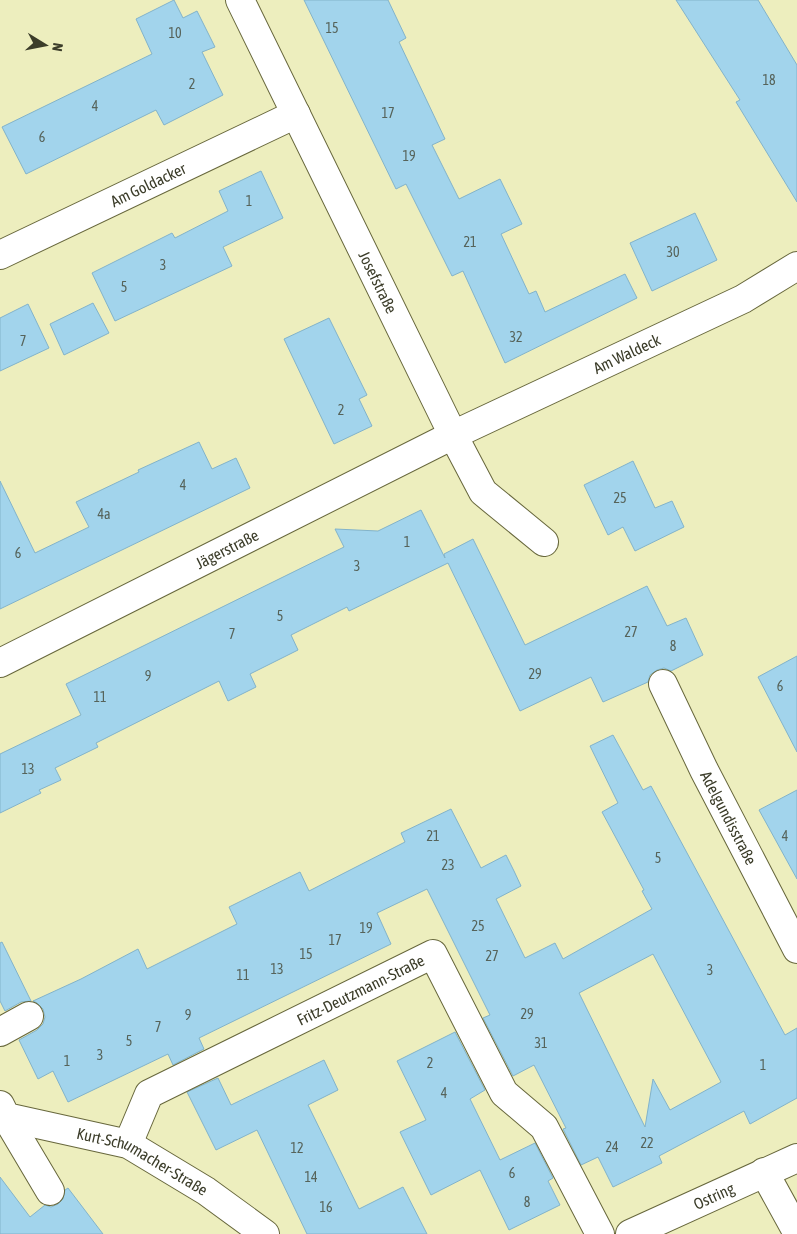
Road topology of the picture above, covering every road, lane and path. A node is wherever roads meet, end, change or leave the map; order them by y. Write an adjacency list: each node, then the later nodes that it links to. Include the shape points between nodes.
1 (240, 0): 2 (street, Josefstraße)
2 (296, 114): 3 (street, Am Goldacker); 5 (street, Josefstraße)
3 (0, 254)
4 (797, 266): 5 (street, Am Waldeck, via 743,299)
5 (453, 435): 6 (street, Josefstraße, via 483,492); 7 (street, Jägerstraße)
6 (544, 542)
7 (0, 663)
8 (663, 684): 9 (street, Adelgundisstraße)
9 (797, 949)
10 (29, 1016): 11 (street)
11 (0, 1032)
12 (3, 1111): 13 (street, Kurt-Schumacher-Straße); 16 (street, Kurt-Schumacher-Straße)
13 (128, 1144): 18 (street, Kurt-Schumacher-Straße, via 206,1191); 19 (street, Fritz-Deutzmann-Straße, via 149,1094 433,954 504,1093 544,1127)
14 (797, 1158): 15 (street, Ostring)
15 (764, 1172): 17 (street); 20 (street, Ostring)
16 (50, 1191)
17 (797, 1232)
18 (265, 1234)
19 (600, 1234)
20 (630, 1234)

